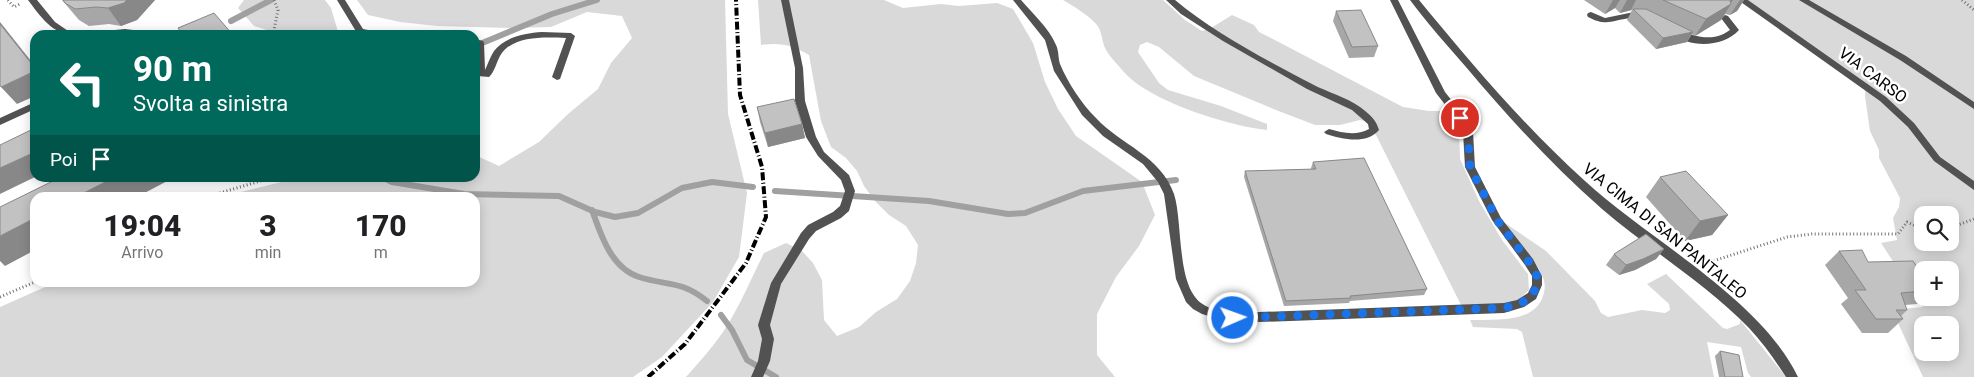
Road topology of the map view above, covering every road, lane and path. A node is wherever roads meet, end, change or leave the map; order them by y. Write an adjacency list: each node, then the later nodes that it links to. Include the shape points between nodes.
1 (32, 0): 16 (street, via 52,24)
2 (274, 0): 17 (path, via 278,10)
3 (341, 0): 18 (street)
4 (785, 0): 35 (street, via 799,68 800,101 811,137 821,154 845,178 850,191 844,208 837,215 812,228 805,236 776,283 764,325 768,339 764,361)
5 (1017, 0): 7 (street, via 1052,46 1060,72 1094,122 1108,136 1149,162 1163,180 1169,194 1183,290 1201,309 1233,318 1504,308 1520,304 1532,296 1537,276 1497,220 1470,167 1468,132 1441,93)
6 (1170, 0): 25 (street, via 1226,39 1355,108 1372,122 1374,130 1348,138)
7 (1394, 0)
8 (1414, 0): 32 (street, VIA CIMA DI SAN PANTALEO, via 1491,92 1574,178)
9 (1742, 0): 27 (street, VIA CARSO, via 1883,99 1912,125 1937,159)
10 (1803, 0): 22 (street, VIA CARSO, via 1903,58)
11 (1962, 0): 12 (path)
12 (1974, 10)
13 (1590, 15): 14 (street, via 1604,22 1630,15)
14 (1647, 18)
15 (1725, 18): 19 (street, via 1735,30 1709,41 1695,41)
16 (62, 30)
17 (274, 30)
18 (359, 30)
19 (1672, 31)
20 (480, 43): 21 (street, via 481,74 486,75 497,52 515,40 542,34 571,36)
21 (557, 77)
22 (1974, 106)
23 (30, 107): 24 (street)
24 (0, 122)
25 (1329, 132)
26 (257, 182): 28 (path)
27 (1974, 186)
28 (223, 192)
29 (1974, 220): 31 (path)
30 (1914, 225): 32 (path, via 1907,222 1898,234 1812,234 1787,238 1721,257)
31 (1959, 225)
32 (1691, 271): 36 (street, VIA CIMA DI SAN PANTALEO, via 1751,322 1782,359)
33 (30, 284): 34 (path)
34 (0, 297)
35 (757, 377)
36 (1792, 377)

